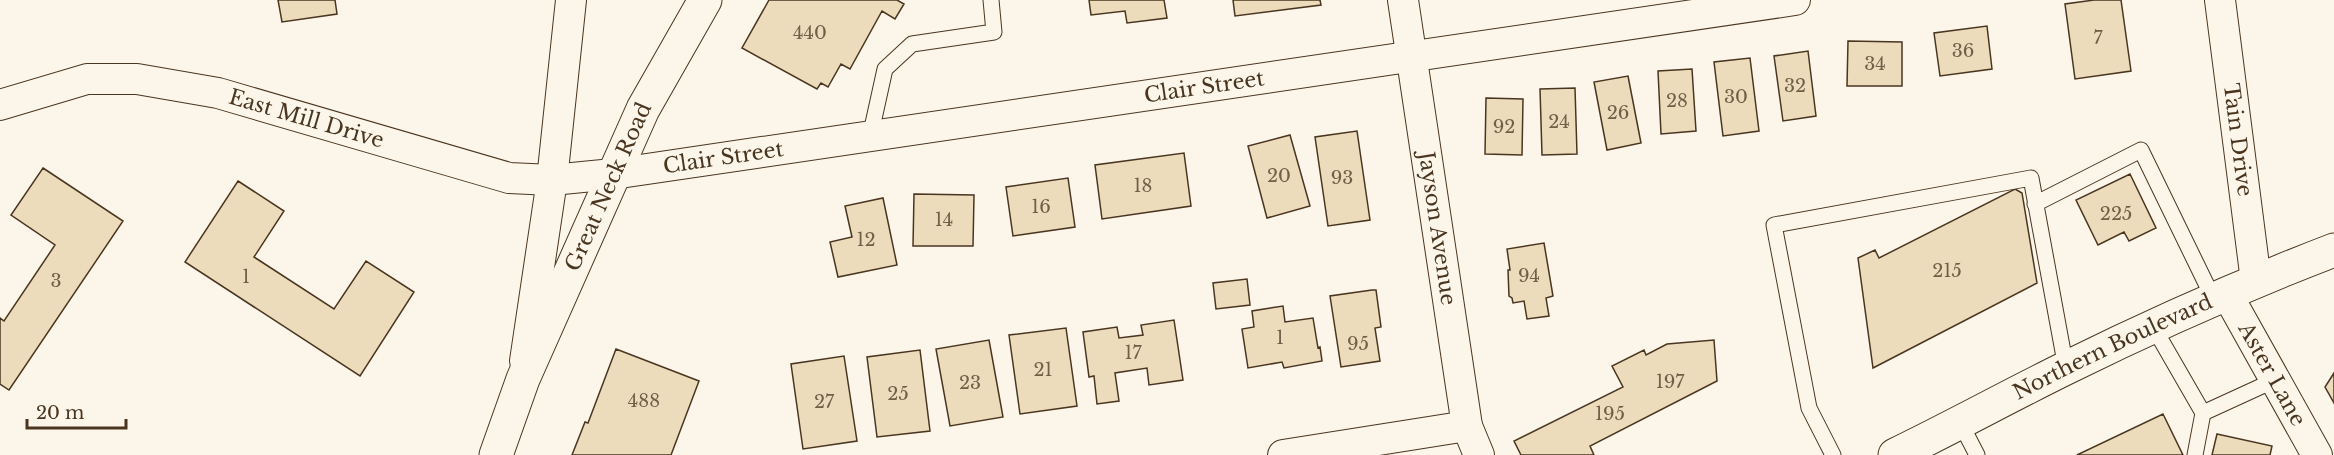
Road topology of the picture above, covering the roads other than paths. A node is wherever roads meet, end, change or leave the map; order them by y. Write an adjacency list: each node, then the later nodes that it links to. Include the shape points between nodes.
1 (571, 0): 11 (street, Great Neck Road)
2 (705, 0): 10 (main road, Great Neck Road, via 643,109)
3 (991, 0): 9 (lane, via 994,32 912,44 885,69)
4 (1403, 0): 7 (street, Jayson Avenue)
5 (1795, 0): 7 (street, Clair Street)
6 (2220, 0): 14 (street, Tain Drive)
7 (1411, 57): 9 (street, Clair Street); 22 (street, Jayson Avenue)
8 (0, 105): 11 (street, East Mill Drive, via 87,79 137,79 218,93 509,178)
9 (870, 136): 10 (street, Clair Street)
10 (613, 174): 11 (street, East Mill Drive); 18 (main road, Great Neck Road)
11 (552, 180): 18 (street, Great Neck Road)
12 (2035, 204): 15 (lane, via 2141,150); 17 (lane); 26 (lane, via 2031,178 1774,225 1809,408)
13 (2334, 250): 14 (main road, Northern Boulevard)
14 (2256, 281): 15 (main road, Northern Boulevard)
15 (2221, 297): 16 (main road, Northern Boulevard); 19 (street, Aster Lane)
16 (2154, 328): 17 (main road, Northern Boulevard); 20 (lane)
17 (2066, 368): 21 (main road, Northern Boulevard)
18 (523, 379): 23 (main road, Great Neck Road)
19 (2275, 380): 20 (lane); 30 (street, Aster Lane)
20 (2203, 413): 29 (lane)
21 (1961, 423): 27 (main road, Northern Boulevard); 28 (lane)
22 (1467, 426): 24 (street); 25 (street, Jayson Avenue)
23 (496, 455)
24 (1283, 455)
25 (1479, 455)
26 (1833, 455)
27 (1895, 455)
28 (1977, 455)
29 (2195, 455)
30 (2317, 455)

